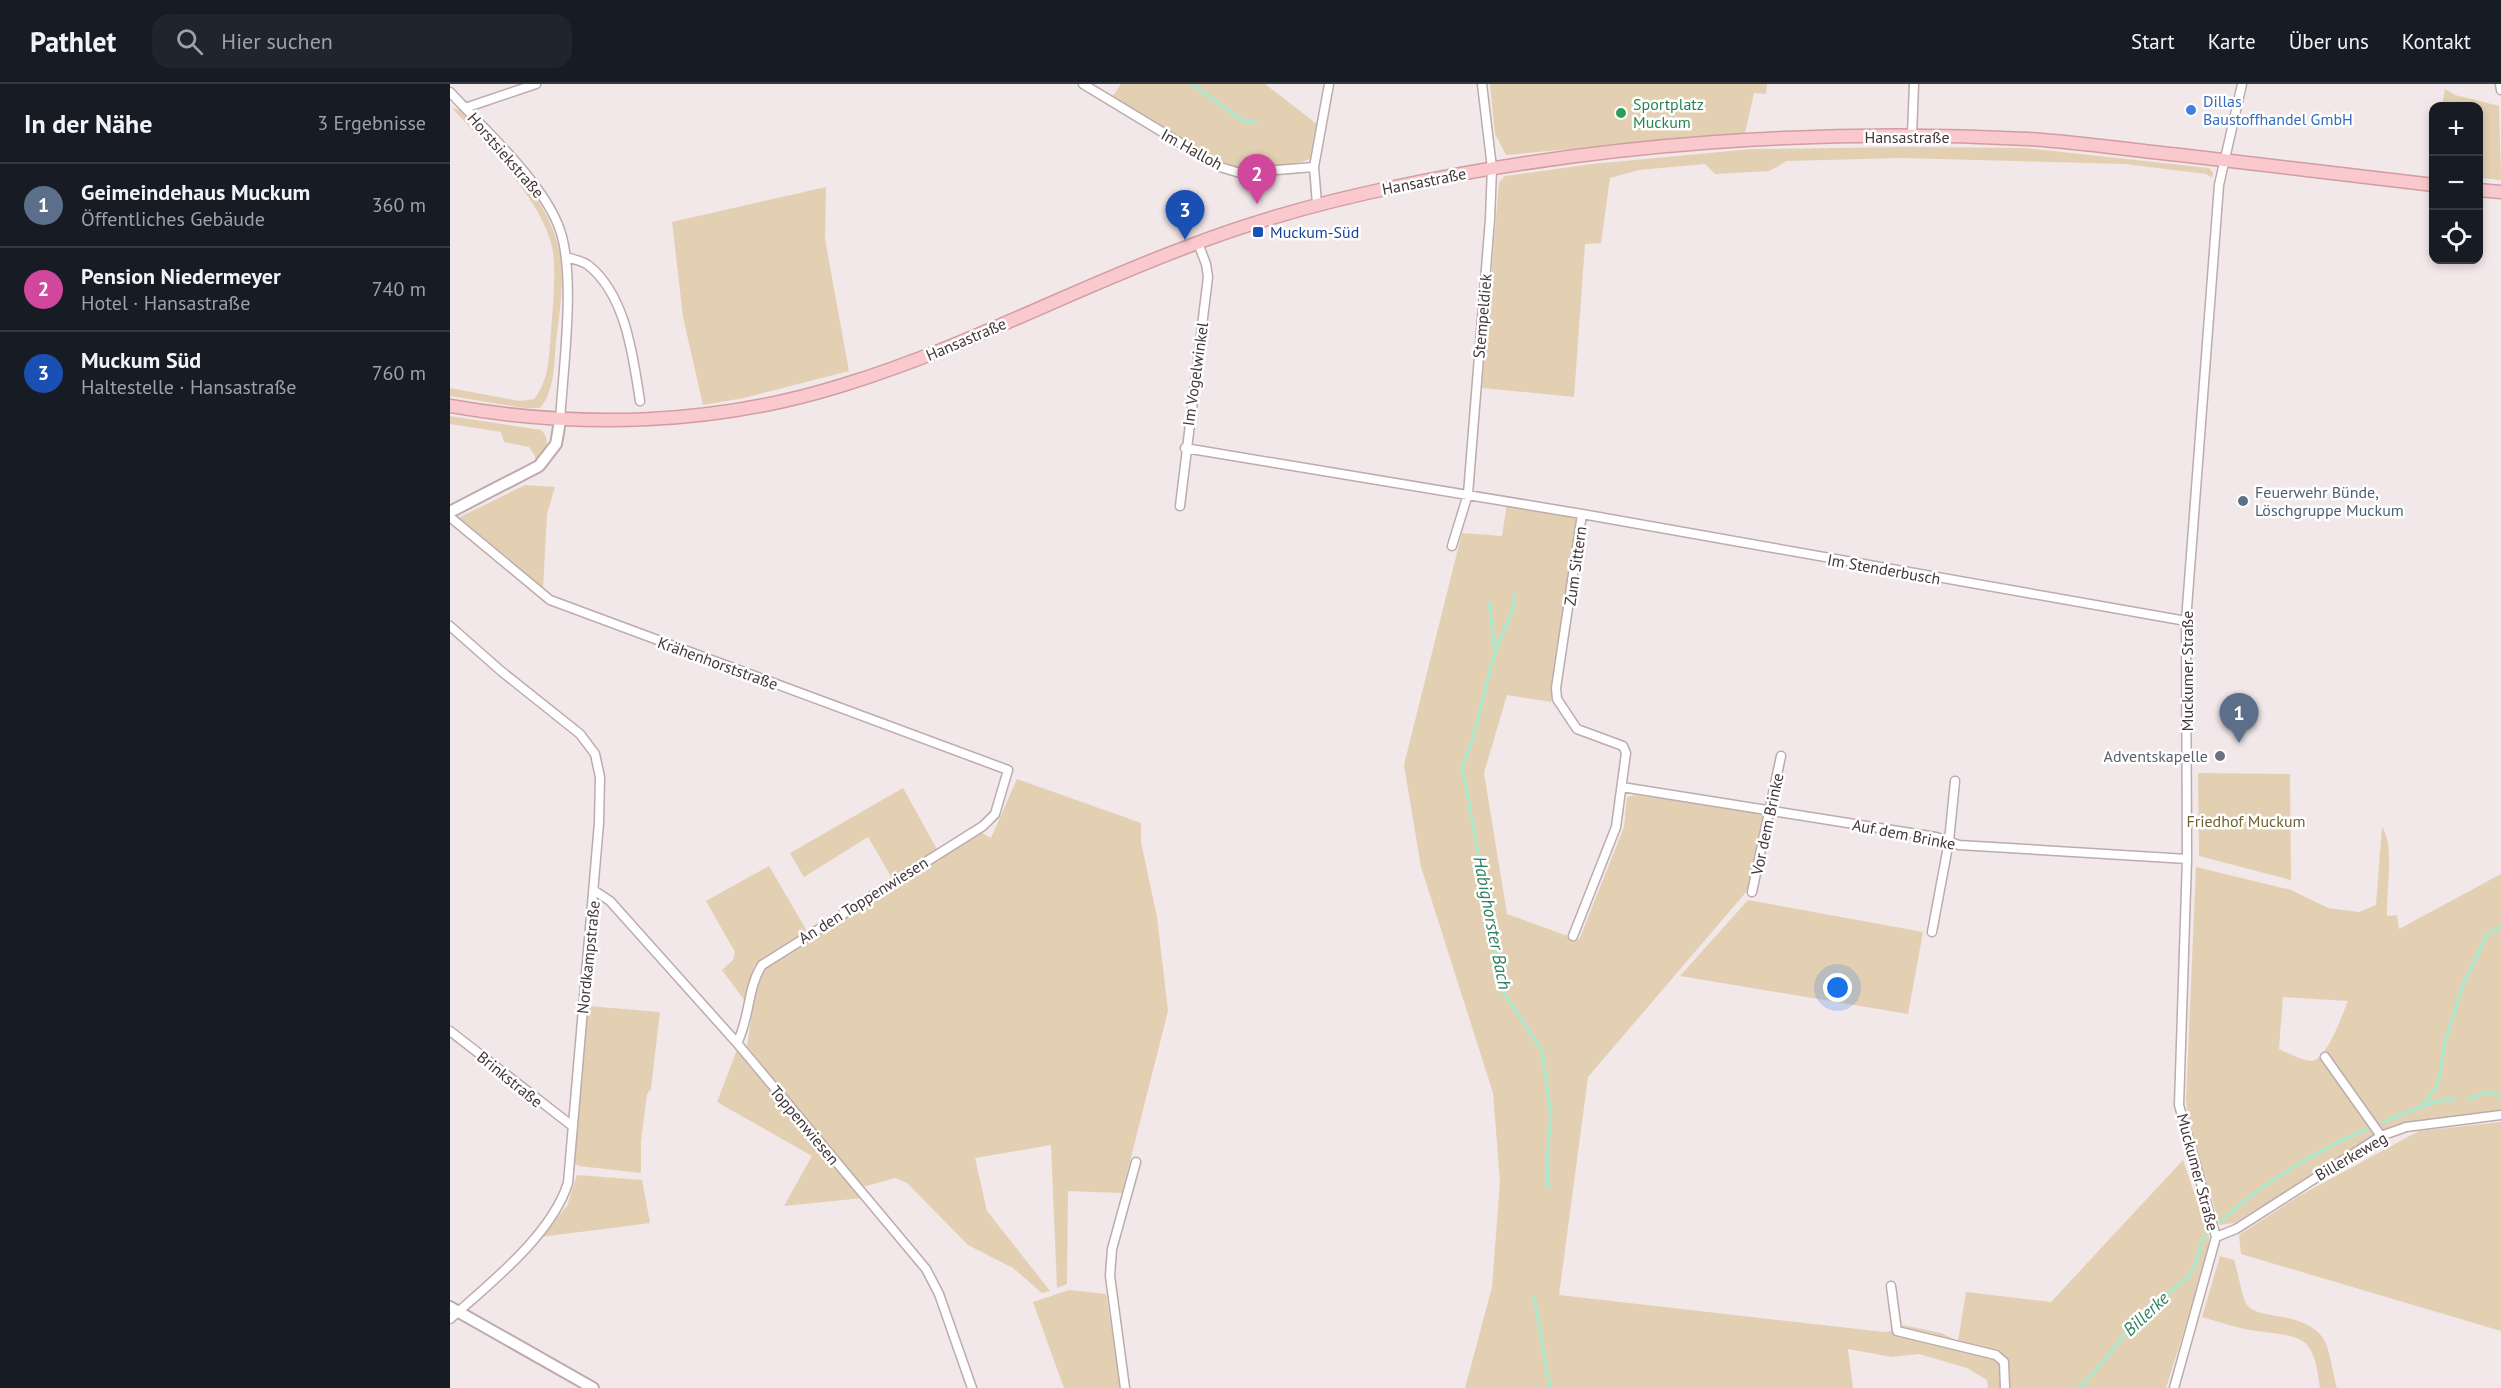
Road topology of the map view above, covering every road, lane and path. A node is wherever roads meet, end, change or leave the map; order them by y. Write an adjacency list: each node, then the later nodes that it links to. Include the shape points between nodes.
1 (536, 84): 10 (street)
2 (1083, 84): 13 (street, Im Halloh, via 1220,167 1240,173)
3 (1329, 84): 13 (street)
4 (1482, 84): 14 (street, Stempeldiek)
5 (1914, 84): 11 (street)
6 (2242, 84): 12 (street, Muckumer Straße)
7 (2500, 84): 8 (street)
8 (2501, 90)
9 (450, 92): 10 (street, Horstsiekstraße)
10 (465, 108): 20 (street, Horstsiekstraße, via 546,200 560,230)
11 (1912, 135): 12 (main road, Hansastraße, via 2056,141); 14 (main road, Hansastraße, via 1751,140)
12 (2224, 160): 15 (main road, Hansastraße); 31 (street, Muckumer Straße)
13 (1314, 166): 18 (street)
14 (1492, 168): 18 (main road, Hansastraße); 25 (street, Stempeldiek)
15 (2429, 185)
16 (2483, 190): 17 (main road)
17 (2501, 192)
18 (1317, 204): 19 (main road, Hansastraße)
19 (1198, 243): 23 (main road, Hansastraße, via 942,350 840,387 764,404 651,420); 24 (street, Im Vogelwinkel, via 1208,277)
20 (566, 257): 21 (street, via 587,264 617,305 633,354); 23 (street, Horstsiekstraße)
21 (640, 400)
22 (450, 406): 23 (main road, Hansastraße)
23 (560, 421): 27 (street, via 556,444 538,466)
24 (1185, 448): 25 (street, Zum Sittern); 26 (street, Im Vogelwinkel)
25 (1468, 494): 28 (street, Zum Sittern); 30 (street, Stempeldiek)
26 (1180, 506)
27 (450, 512)
28 (1582, 514): 31 (street, Im Stenderbusch); 36 (street, Zum Sittern, via 1557,699 1577,729 1623,746 1626,753)
29 (450, 518): 34 (street, Krähenhorststraße, via 550,600)
30 (1452, 546)
31 (2186, 621): 39 (street, Muckumer Straße)
32 (450, 626): 40 (street, Nordkampstraße, via 590,744 600,777)
33 (1781, 756): 37 (street, Vor dem Brinke)
34 (1008, 770): 45 (street, An den Toppenwiesen, via 995,814 983,826 762,965 745,1029)
35 (1955, 781): 38 (street)
36 (1622, 787): 37 (street, Auf dem Brinke); 43 (street, Zum Sittern, via 1616,826)
37 (1770, 811): 38 (street, Auf dem Brinke); 41 (street, Vor dem Brinke)
38 (1949, 841): 39 (street, Auf dem Brinke, via 1979,847); 42 (street)
39 (2187, 859): 51 (street, Muckumer Straße, via 2180,1105)
40 (595, 891): 45 (street, Toppenwiesen, via 610,901); 48 (street, Nordkampstraße)
41 (1752, 892)
42 (1932, 932)
43 (1573, 936)
44 (450, 1031): 48 (street, Brinkstraße)
45 (737, 1043): 55 (street, Toppenwiesen, via 926,1269 939,1294)
46 (2325, 1057): 49 (street)
47 (2501, 1115): 49 (street, Billerkeweg, via 2406,1127)
48 (571, 1125): 53 (street, Nordkampstraße, via 569,1176 555,1214)
49 (2381, 1136): 51 (street, Billerkeweg, via 2236,1229)
50 (1136, 1162): 56 (street, via 1112,1249 1110,1276)
51 (2216, 1237): 58 (street, Muckumer Straße)
52 (1892, 1286): 57 (street, via 1898,1331 1996,1355 2004,1362)
53 (453, 1313): 54 (street)
54 (592, 1388)
55 (972, 1388)
56 (1125, 1388)
57 (2005, 1388)
58 (2174, 1388)

